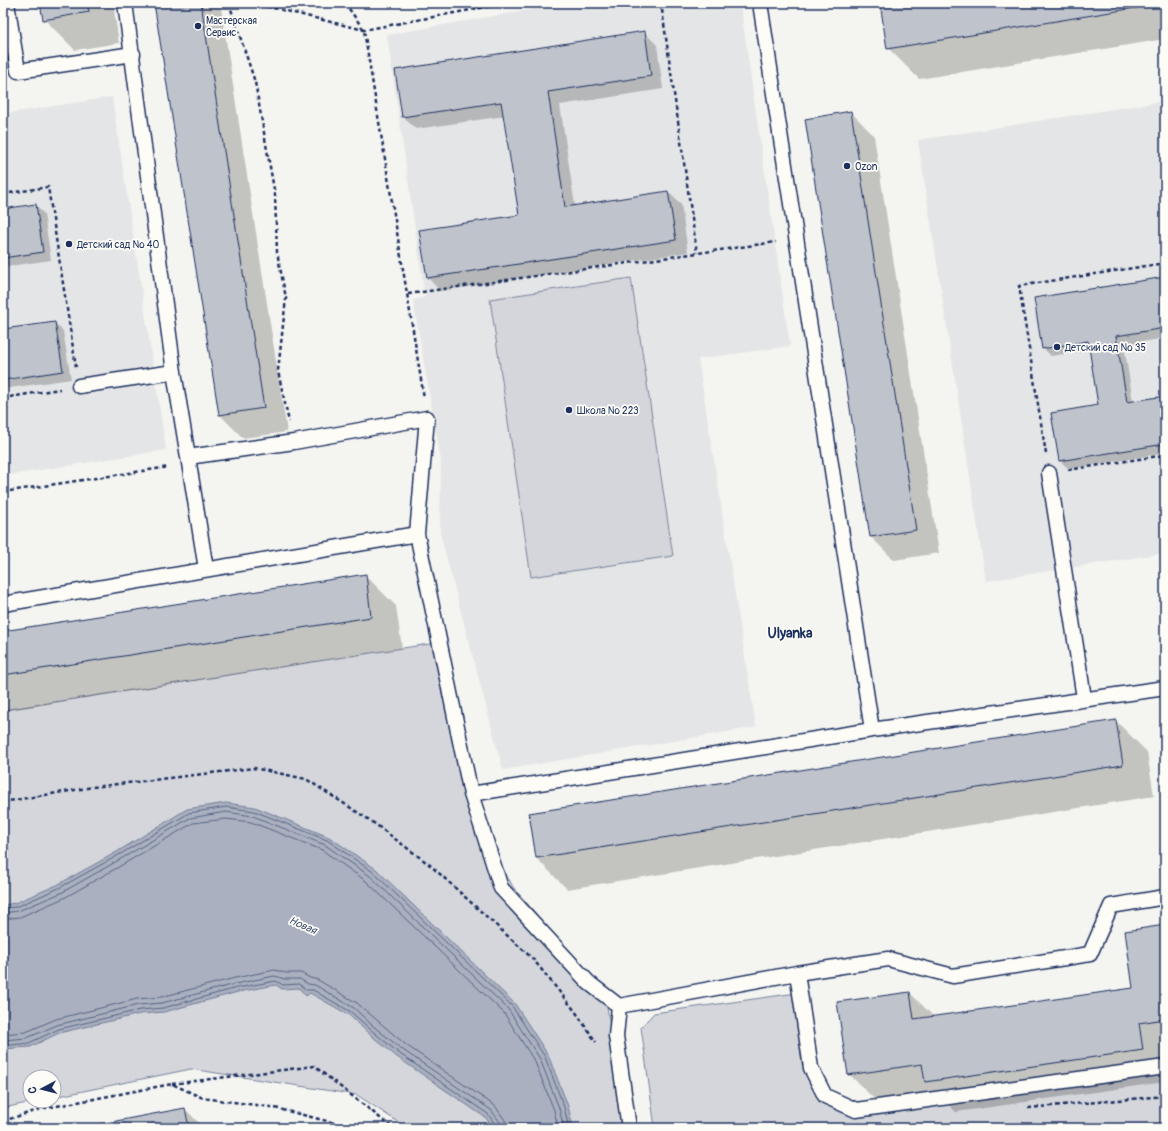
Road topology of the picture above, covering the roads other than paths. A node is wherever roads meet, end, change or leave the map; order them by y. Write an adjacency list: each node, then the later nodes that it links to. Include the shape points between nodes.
1 (7, 3): 4 (lane, via 18,71)
2 (125, 3): 4 (lane)
3 (760, 3): 14 (lane)
4 (132, 54): 5 (lane)
5 (174, 372): 6 (lane); 7 (lane)
6 (79, 386)
7 (188, 457): 9 (lane, via 294,442 427,418); 10 (lane)
8 (1049, 473): 13 (lane)
9 (417, 534): 10 (lane); 15 (lane)
10 (206, 569): 11 (lane)
11 (3, 604)
12 (1165, 688): 13 (lane)
13 (1084, 698): 14 (lane)
14 (872, 730): 15 (lane)
15 (471, 794): 18 (lane, via 501,888 589,983)
16 (1165, 897): 17 (lane, via 1110,906 1090,954 953,976 888,959)
17 (797, 973): 18 (lane); 19 (lane, via 811,1068 825,1096 856,1110)
18 (619, 1006): 20 (lane, via 616,1036)
19 (1165, 1067)
20 (629, 1128)

